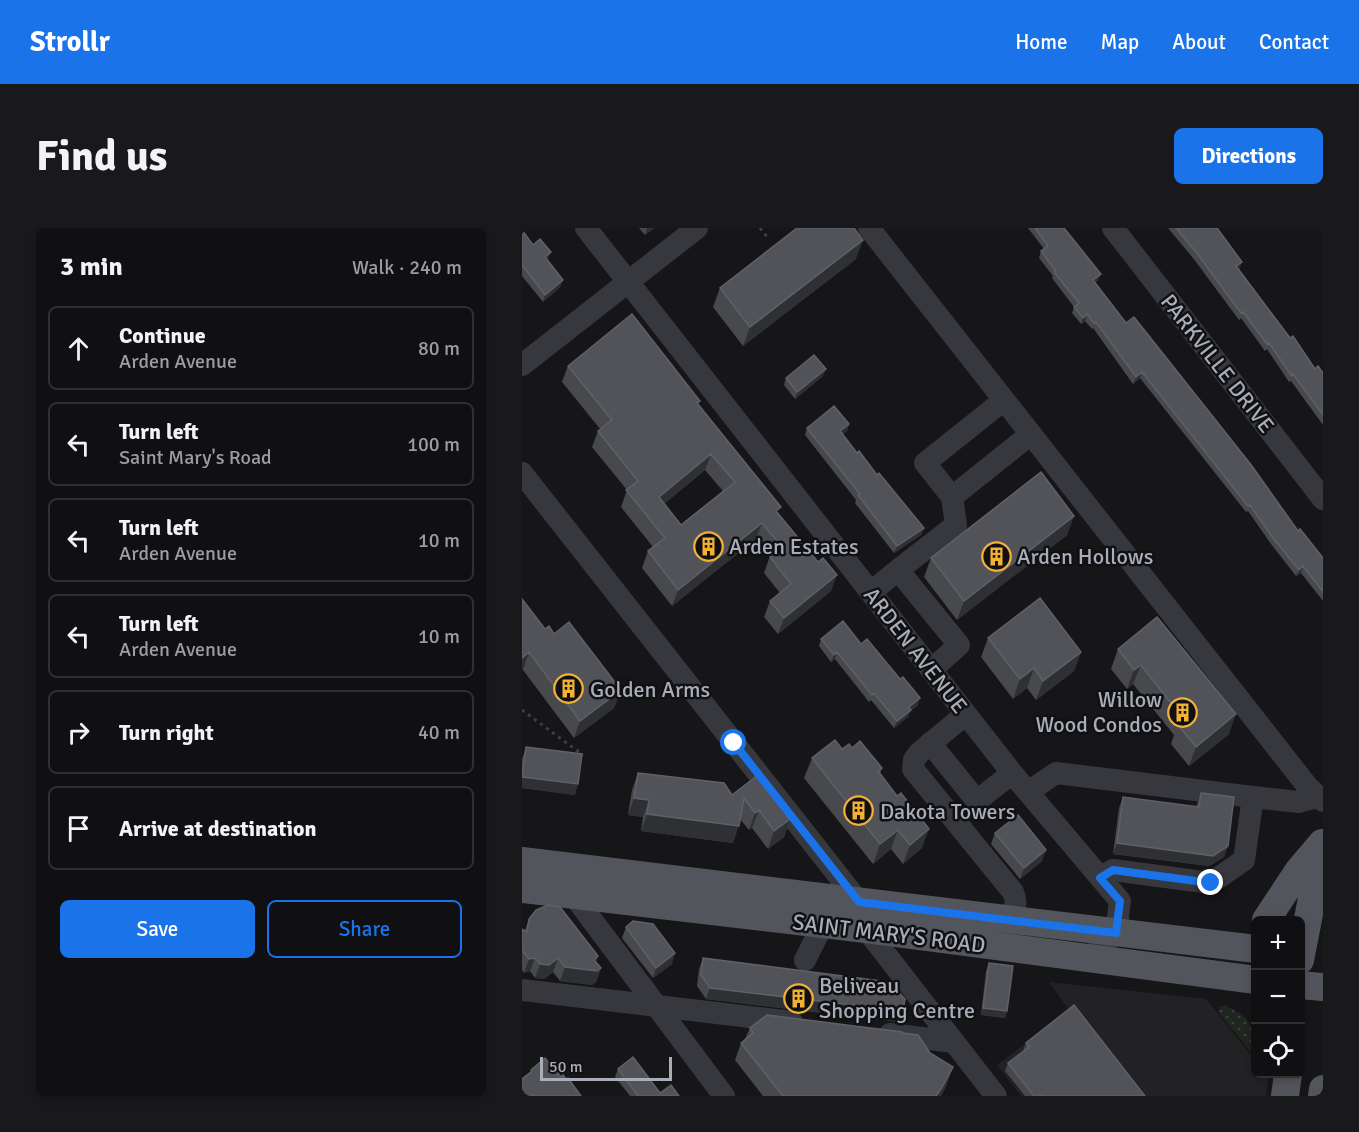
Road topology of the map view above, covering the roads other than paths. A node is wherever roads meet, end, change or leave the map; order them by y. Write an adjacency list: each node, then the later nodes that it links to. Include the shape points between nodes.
1 (586, 228): 5 (street, ARDEN AVENUE)
2 (697, 228): 5 (street)
3 (869, 228): 7 (street)
4 (1113, 228): 11 (street, PARKVILLE DRIVE)
5 (629, 282): 6 (street); 13 (street, ARDEN AVENUE)
6 (522, 365)
7 (1004, 400): 8 (street); 10 (street, via 925,462)
8 (1031, 434): 10 (street); 20 (street)
9 (522, 473): 28 (street)
10 (952, 497): 12 (street, via 956,525)
11 (1323, 499)
12 (898, 570): 13 (street); 14 (street, via 958,645)
13 (870, 592): 14 (street, ARDEN AVENUE)
14 (932, 670): 15 (street, ARDEN AVENUE)
15 (966, 714): 16 (street); 17 (street, ARDEN AVENUE)
16 (924, 748): 17 (street, via 977,801); 30 (street, via 914,760 913,769 1013,892 1015,908)
17 (1012, 773): 18 (street, ARDEN AVENUE)
18 (1028, 792): 19 (street, via 1056,773); 25 (street, ARDEN AVENUE)
19 (1253, 797): 20 (street, via 1299,802); 25 (street, via 1244,860 1211,883 1113,870)
20 (1320, 799)
21 (1323, 842): 29 (main road)
22 (1323, 858): 33 (main road)
23 (522, 861): 24 (main road, SAINT MARY'S ROAD)
24 (574, 867): 27 (street); 28 (main road, SAINT MARY'S ROAD)
25 (1100, 878): 32 (street, ARDEN AVENUE, via 1120,901)
26 (522, 889): 27 (main road, SAINT MARY'S ROAD)
27 (574, 896): 31 (main road, SAINT MARY'S ROAD); 45 (street)
28 (863, 915): 30 (main road, SAINT MARY'S ROAD); 31 (main road, SAINT MARY'S ROAD); 39 (main road, SAINT MARY'S ROAD); 48 (street)
29 (1269, 916)
30 (1008, 920): 32 (main road, SAINT MARY'S ROAD)
31 (822, 924): 40 (street)
32 (1116, 933): 35 (main road, SAINT MARY'S ROAD); 39 (street)
33 (1305, 934)
34 (1251, 935): 35 (main road)
35 (1221, 945): 36 (main road, SAINT MARY'S ROAD)
36 (1251, 948)
37 (1305, 955): 38 (main road)
38 (1323, 957)
39 (1089, 958): 41 (main road, SAINT MARY'S ROAD)
40 (805, 960)
41 (1251, 979)
42 (1305, 985): 43 (main road)
43 (1323, 987)
44 (522, 990): 45 (street)
45 (656, 1006): 46 (street); 51 (street)
46 (808, 1024)
47 (866, 1031): 48 (street)
48 (954, 1042): 52 (street)
49 (1287, 1078): 53 (main road)
50 (1323, 1089): 54 (main road)
51 (724, 1096)
52 (996, 1096)
53 (1285, 1096)
54 (1323, 1096)

